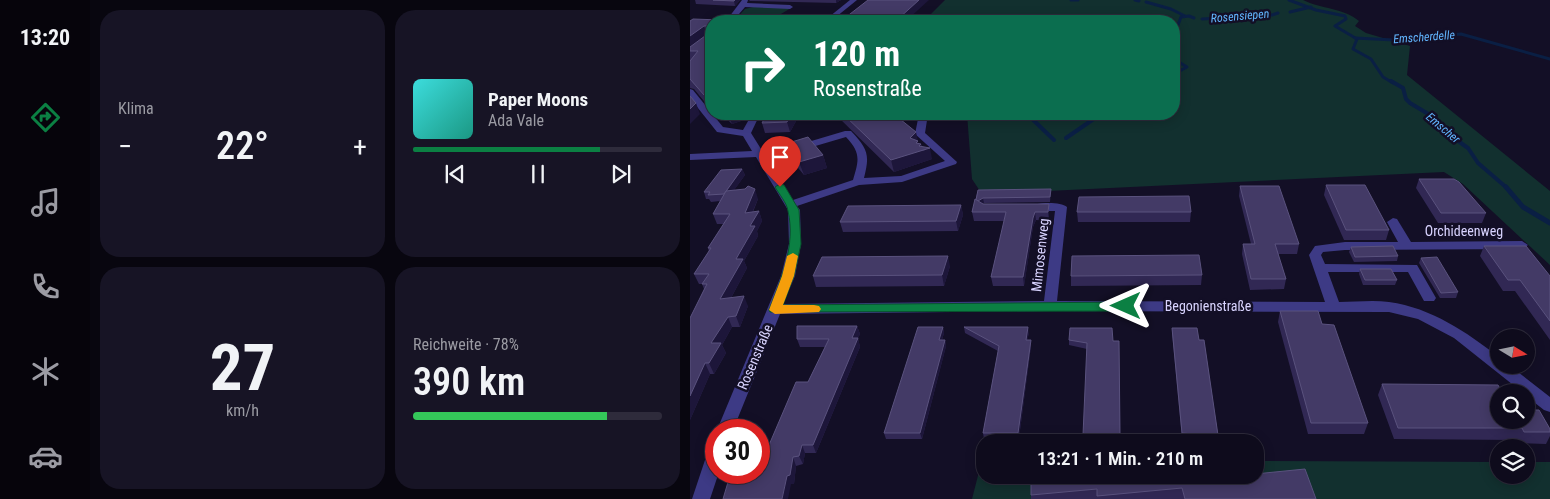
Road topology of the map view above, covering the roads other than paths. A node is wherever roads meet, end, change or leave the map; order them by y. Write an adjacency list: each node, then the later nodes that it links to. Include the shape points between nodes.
1 (854, 0): 5 (street)
2 (744, 2): 3 (street); 4 (street)
3 (790, 7)
4 (734, 15)
5 (835, 15)
6 (690, 92): 7 (street)
7 (705, 111)
8 (712, 120): 11 (street, via 720,130)
9 (753, 120): 11 (street)
10 (922, 120): 15 (street, via 920,134 952,162 902,179)
11 (746, 134): 13 (street, Rosenstraße)
12 (812, 144): 15 (street, via 848,133 862,148 864,157)
13 (759, 154): 14 (street); 16 (street, Rosenstraße)
14 (690, 156)
15 (858, 182): 16 (street)
16 (791, 204): 25 (street, Rosenstraße, via 795,244 788,276)
17 (1022, 208): 23 (street, Mimosenweg, via 1061,208)
18 (1393, 222): 20 (street, Orchideenweg)
19 (1522, 245): 20 (street, Orchideenweg)
20 (1407, 246): 21 (street, Orchideenweg, via 1319,249 1315,255)
21 (1320, 268): 22 (street, via 1412,268); 24 (street, Orchideenweg)
22 (1428, 298)
23 (1050, 306): 24 (street, Begonienstraße); 25 (street, Begonienstraße)
24 (1333, 306): 26 (street, Begonienstraße, via 1389,307 1442,324 1460,334)
25 (775, 310): 27 (street, Rosenstraße)
26 (1550, 406)
27 (730, 419)
28 (706, 484): 29 (street)
29 (701, 499)

